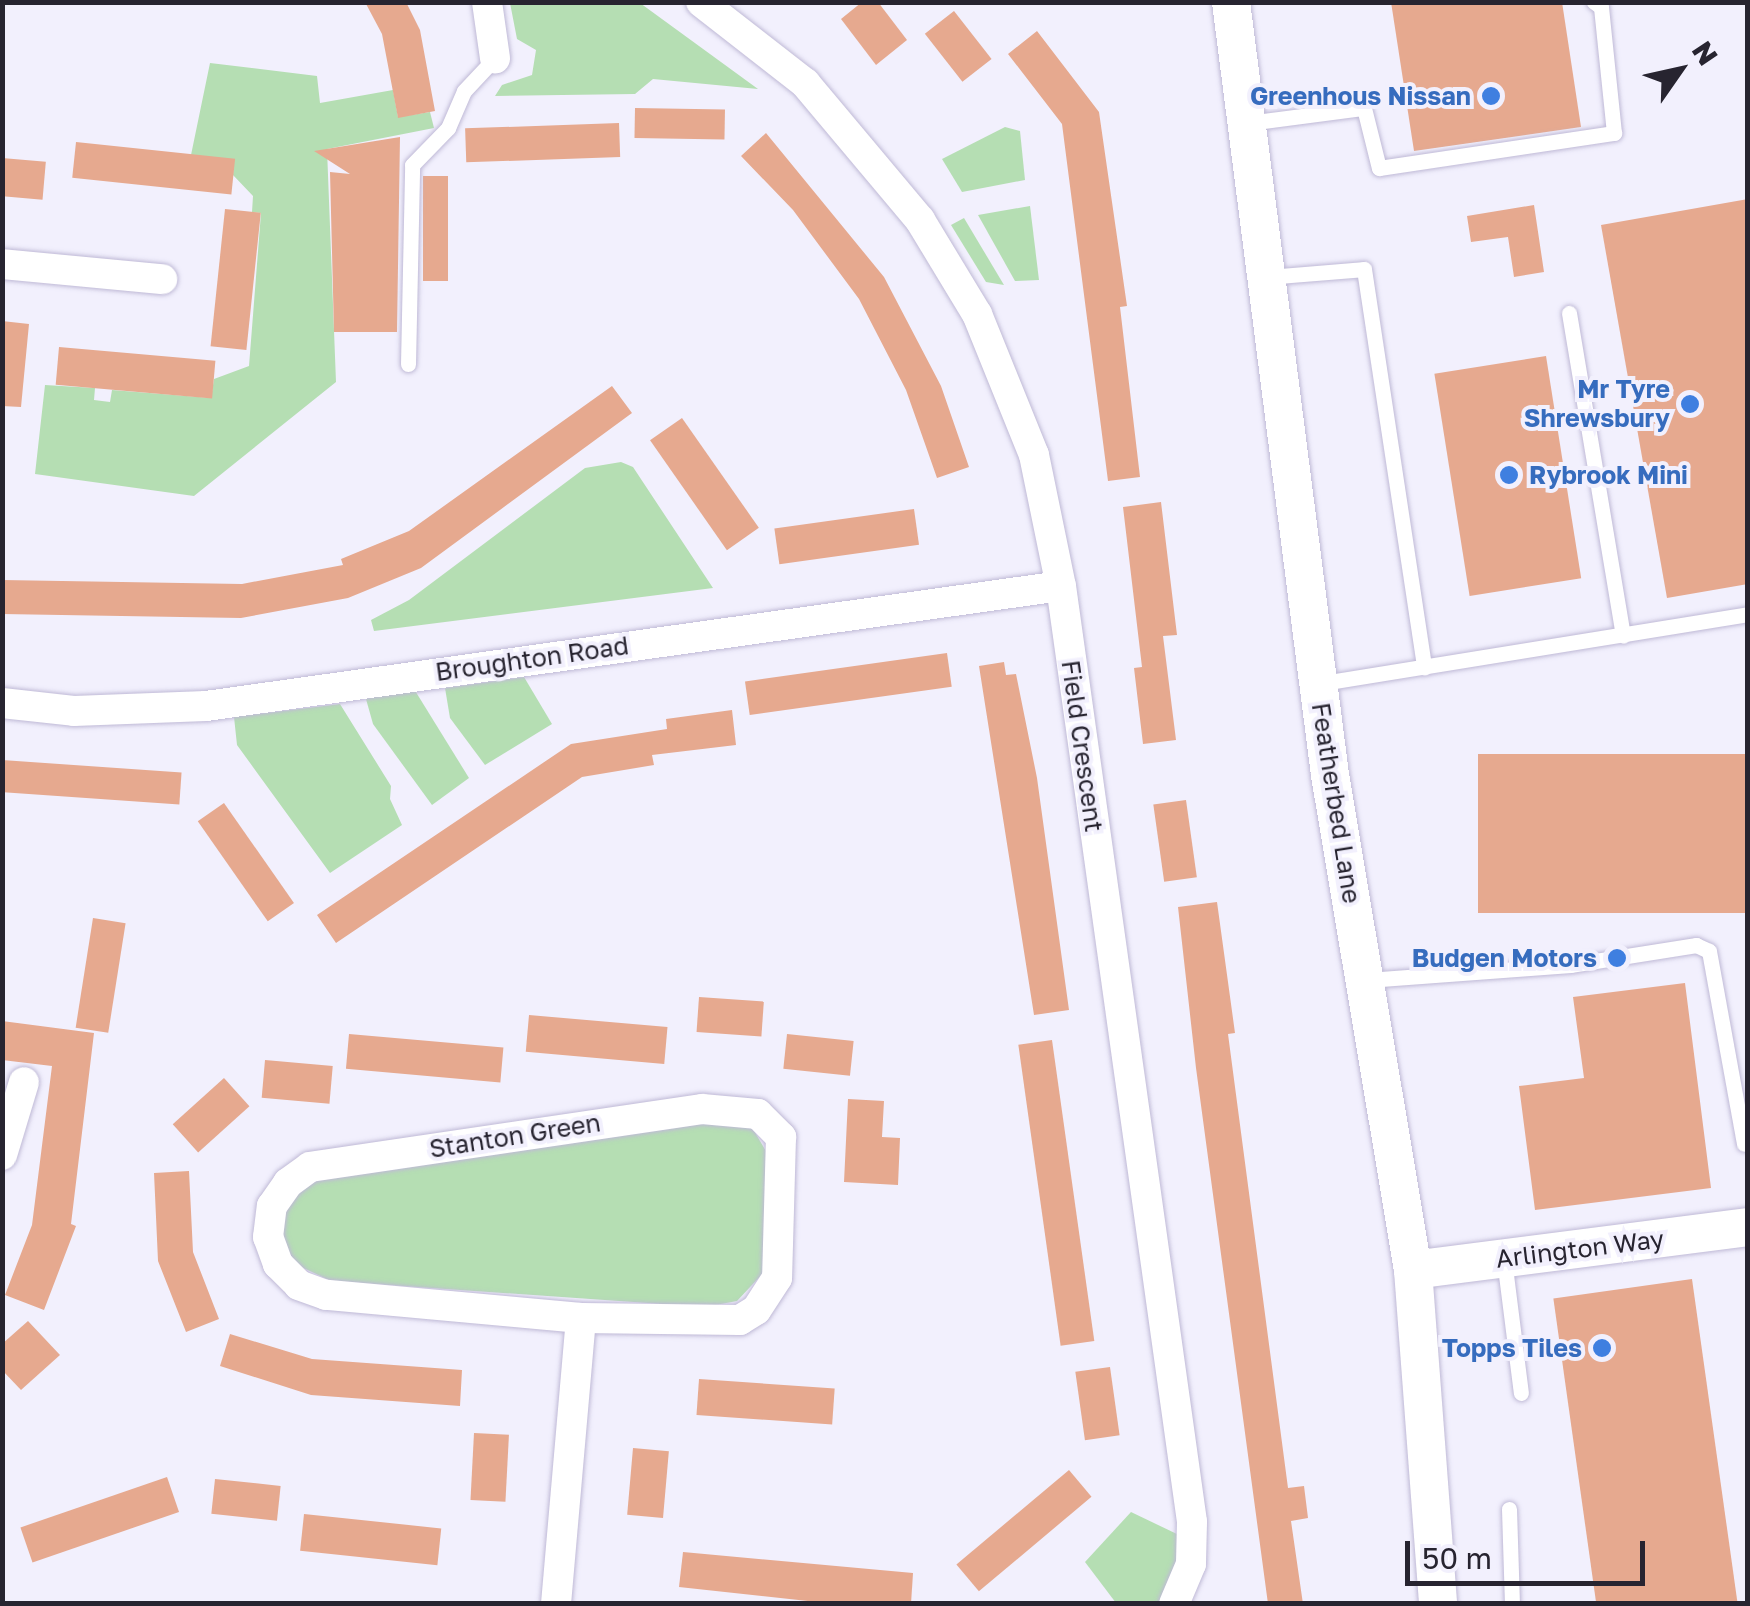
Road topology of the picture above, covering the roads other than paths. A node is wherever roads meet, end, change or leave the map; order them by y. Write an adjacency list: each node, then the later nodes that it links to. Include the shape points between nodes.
1 (487, 2): 5 (street)
2 (701, 2): 12 (street, Field Crescent, via 805,83 845,124 949,263 1005,373 1034,455)
3 (1230, 2): 6 (street, Featherbed Lane)
4 (1604, 4): 6 (lane, via 1614,133 1379,168 1364,108)
5 (495, 58): 11 (lane, via 464,91 448,128 412,165)
6 (1247, 123): 8 (street, Featherbed Lane)
7 (2, 264): 9 (street)
8 (1266, 277): 15 (lane, via 1364,269); 16 (street, Featherbed Lane)
9 (162, 279)
10 (1569, 312): 14 (lane)
11 (408, 364)
12 (1061, 586): 17 (street, Broughton Road, via 206,706 74,711); 29 (street, Field Crescent, via 1192,1522 1191,1564)
13 (1748, 614): 14 (lane)
14 (1624, 636): 15 (lane)
15 (1424, 668): 16 (lane)
16 (1317, 684): 18 (street, Featherbed Lane)
17 (2, 703)
18 (1363, 981): 21 (lane, via 1570,965 1696,945 1710,950); 24 (street, Featherbed Lane)
19 (24, 1082): 20 (street)
20 (5, 1136)
21 (1744, 1144)
22 (1748, 1227): 23 (street, Arlington Way)
23 (1504, 1259): 24 (street, Arlington Way); 26 (lane)
24 (1413, 1270): 30 (street, Featherbed Lane)
25 (582, 1318): 25 (street, Stanton Green, via 326,1295 299,1285 278,1264 268,1236 272,1206 310,1168 702,1109 736,1109 774,1124 784,1153 777,1278 756,1310 724,1322); 28 (street)
26 (1521, 1392)
27 (1509, 1510): 31 (lane)
28 (556, 1604)
29 (1174, 1604)
30 (1438, 1604)
31 (1512, 1604)

